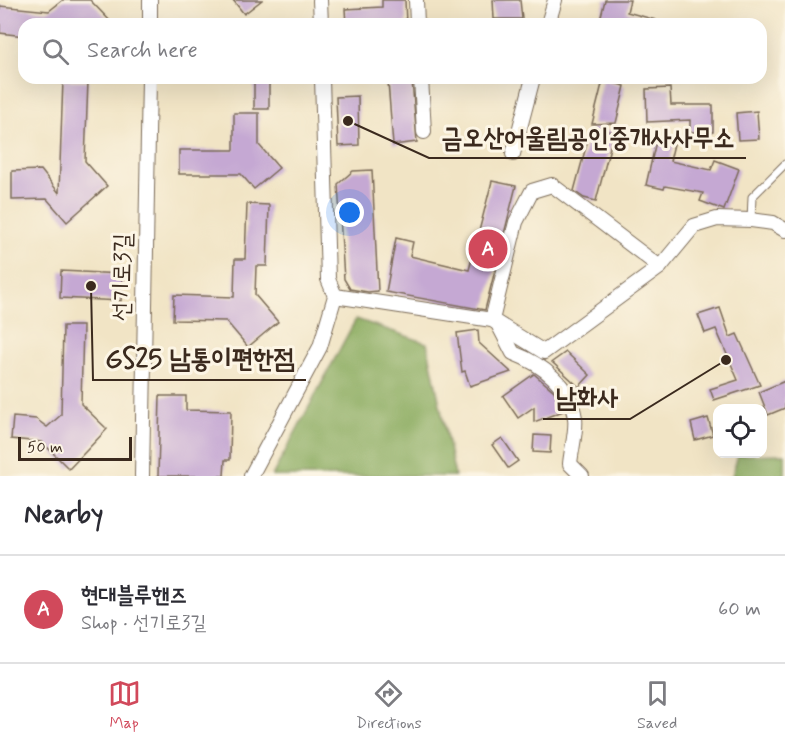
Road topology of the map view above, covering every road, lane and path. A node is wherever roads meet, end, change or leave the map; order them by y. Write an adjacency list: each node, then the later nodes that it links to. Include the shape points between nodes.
1 (150, 0): 5 (street)
2 (320, 0): 6 (street)
3 (416, 0): 7 (street)
4 (555, 0): 8 (street)
5 (150, 18)
6 (321, 18)
7 (417, 18)
8 (550, 18)
9 (149, 84): 21 (street, 선기로3길)
10 (322, 84): 19 (street, via 328,279)
11 (421, 84): 13 (street)
12 (532, 84): 14 (street)
13 (424, 132)
14 (513, 154)
15 (785, 164): 16 (lane, via 752,198)
16 (751, 220): 17 (street, via 773,223); 18 (street, via 717,219 694,226)
17 (785, 230)
18 (660, 267): 20 (street, via 544,352); 20 (street, via 552,184 532,191 516,222)
19 (335, 296): 20 (street); 22 (street, via 320,347)
20 (495, 322): 23 (street, via 513,353 533,360 564,387 575,418 570,464)
21 (142, 476)
22 (251, 476)
23 (582, 476)

